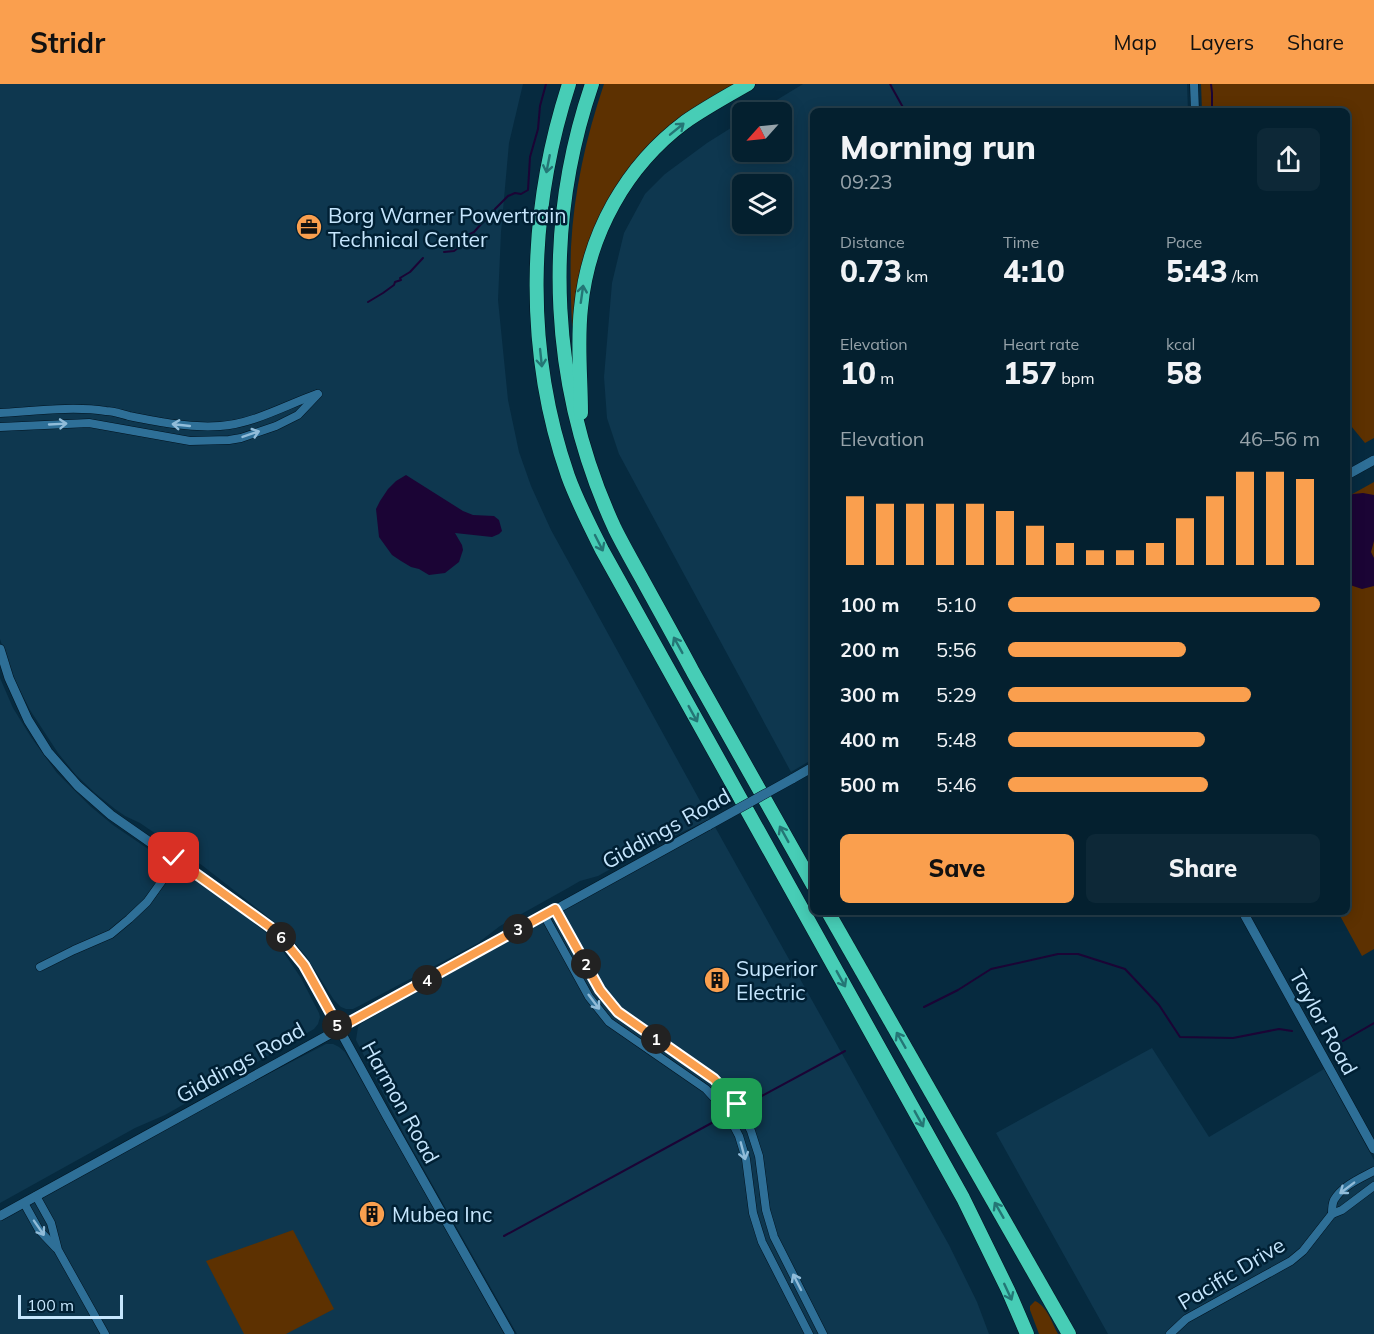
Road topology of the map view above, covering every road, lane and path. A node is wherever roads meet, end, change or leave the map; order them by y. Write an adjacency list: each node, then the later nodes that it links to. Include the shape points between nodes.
1 (569, 84): 33 (highway, one-way to 33, via 545,179 537,268 537,311 546,395 568,476 608,561 963,1198)
2 (592, 84): 8 (highway, via 567,179 560,253 563,346)
3 (748, 84): 8 (highway, one-way to 3, via 580,309 589,263 604,220 628,180 661,142 698,113)
4 (1194, 84): 5 (street)
5 (1195, 108)
6 (0, 413): 7 (street, one-way to 6, via 89,423 190,441 229,440 298,415 318,394 265,415 221,426 166,423 84,409)
7 (0, 427)
8 (581, 436): 14 (highway, one-way to 8, via 616,530)
9 (1374, 460): 10 (street)
10 (1350, 473)
11 (0, 649): 13 (street, Harmon Road, via 28,720 48,752 111,815)
12 (810, 769): 15 (street, Giddings Road, bridge)
13 (177, 860): 19 (street, via 129,920 111,934); 20 (street, Harmon Road, via 277,932 304,965)
14 (810, 880)
15 (555, 909): 16 (street, Giddings Road); 32 (street, one-way to 15, via 774,1237 759,1156 737,1104 714,1079 618,1012 600,990)
16 (544, 915): 20 (street, Giddings Road); 31 (street, one-way to 31, via 589,997 609,1022 706,1089 726,1112 746,1159 753,1213 762,1242)
17 (830, 915): 34 (highway, one-way to 17)
18 (1245, 915): 21 (street, Taylor Road)
19 (40, 967)
20 (339, 1028): 24 (street, Giddings Road); 30 (street, Harmon Road)
21 (1374, 1149)
22 (1374, 1171): 26 (street, Pacific Drive, one-way to 26, via 1332,1201)
23 (1374, 1186): 26 (street, Pacific Drive)
24 (36, 1196): 25 (street, Giddings Road); 28 (street, via 51,1223)
25 (24, 1203): 27 (street, Giddings Road); 28 (street, one-way to 28, via 39,1230)
26 (1332, 1214): 35 (street, Pacific Drive, via 1291,1261 1186,1319)
27 (0, 1216)
28 (58, 1250): 29 (street)
29 (105, 1334)
30 (510, 1334)
31 (809, 1334)
32 (823, 1334)
33 (1027, 1334)
34 (1069, 1334)
35 (1170, 1334)

